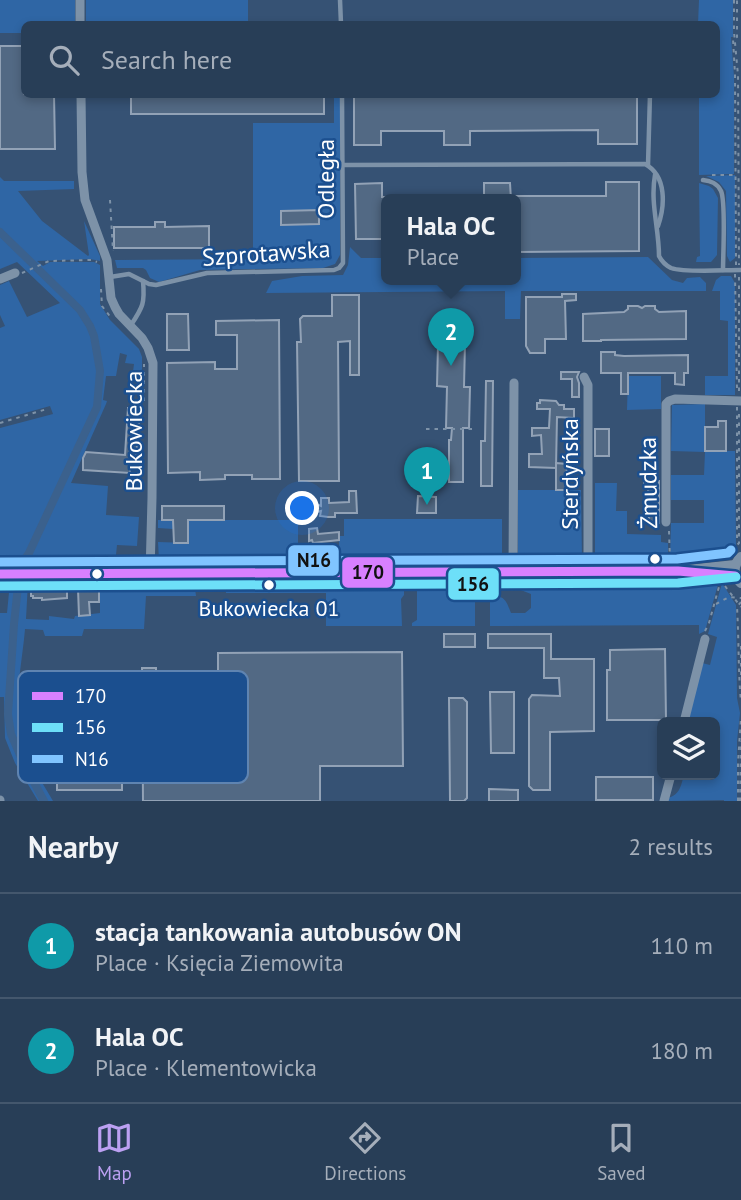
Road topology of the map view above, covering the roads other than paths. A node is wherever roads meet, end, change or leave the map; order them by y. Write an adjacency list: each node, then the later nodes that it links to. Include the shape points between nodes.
1 (80, 0): 3 (street)
2 (340, 0): 4 (lane)
3 (80, 21)
4 (341, 21)
5 (81, 98): 17 (street, Bukowiecka, via 85,201 107,259)
6 (342, 98): 8 (lane, Odległa)
7 (650, 98): 9 (lane)
8 (343, 165): 9 (lane); 13 (lane, Odległa)
9 (648, 165): 10 (lane)
10 (656, 174): 12 (lane, via 653,212); 12 (lane, via 662,189)
11 (703, 180): 14 (lane, via 715,183 722,196)
12 (658, 226): 14 (lane, via 659,256 664,264 675,269)
13 (343, 263): 19 (lane, Szprotawska, via 334,270 207,273 156,285)
14 (723, 270): 15 (lane)
15 (741, 270)
16 (15, 273): 18 (street)
17 (109, 277): 19 (lane, Szprotawska, via 129,274); 20 (street, Bukowiecka, via 115,307)
18 (0, 279)
19 (144, 281): 20 (lane, via 144,301)
20 (131, 325): 29 (street, Bukowiecka, via 153,363)
21 (584, 377): 27 (street, Sterdyńska, via 588,385)
22 (514, 383): 26 (street)
23 (741, 401): 24 (street, Żmudzka, via 675,399 666,404)
24 (666, 522)
25 (738, 570): 27 (street)
26 (513, 572): 27 (street); 29 (street)
27 (588, 572)
28 (5, 574): 29 (street)
29 (150, 574)
30 (705, 639): 31 (street)
31 (685, 717)
32 (670, 780): 33 (street)
33 (664, 801)

